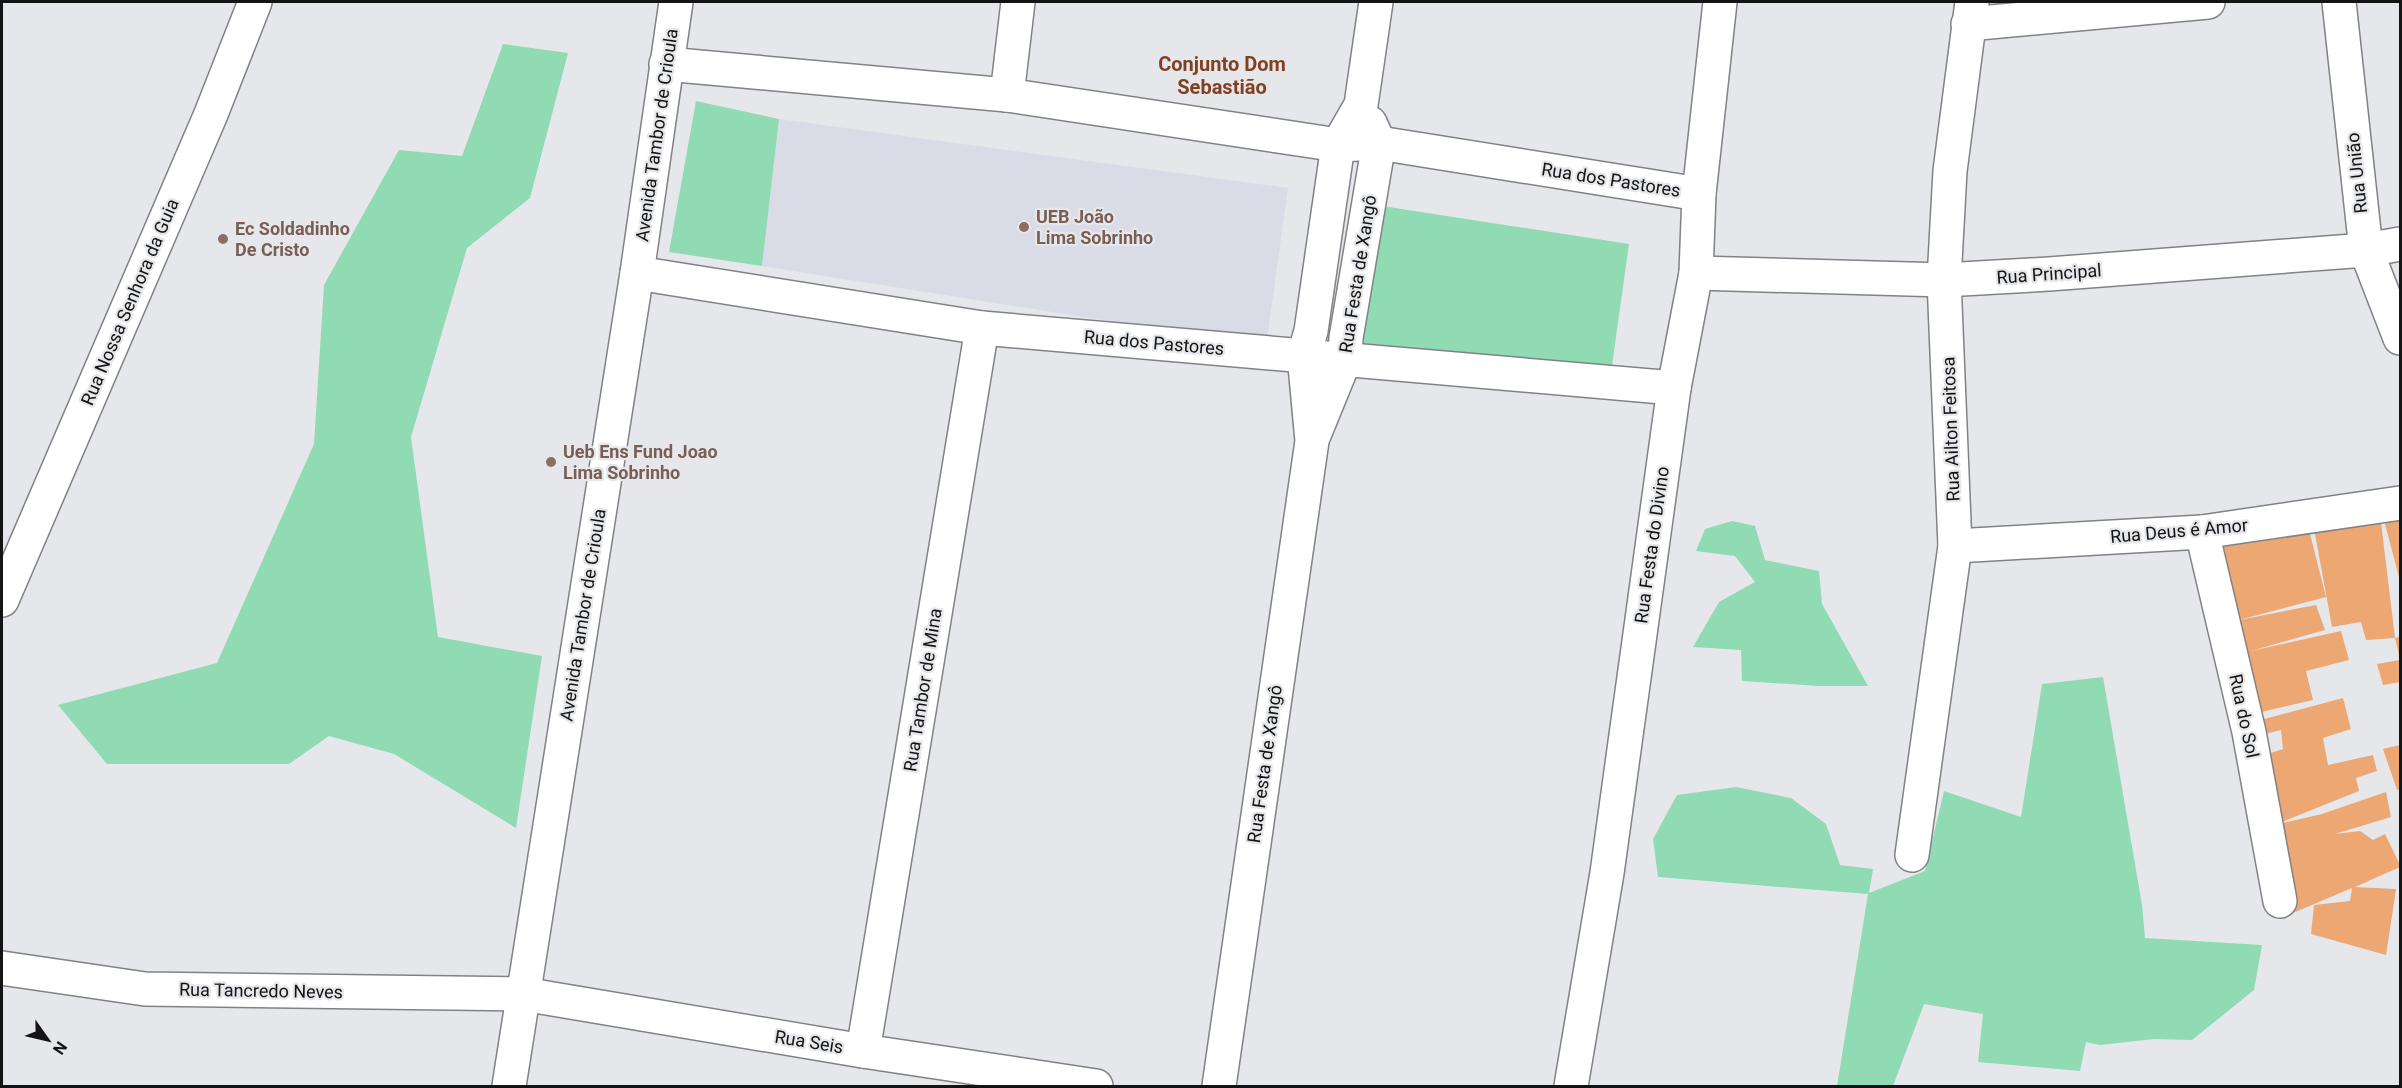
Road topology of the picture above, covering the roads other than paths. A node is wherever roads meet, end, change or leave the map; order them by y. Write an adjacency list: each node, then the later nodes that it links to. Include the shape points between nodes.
1 (255, 2): 29 (street, Rua Nossa Senhora da Guia, via 211,114)
2 (676, 2): 9 (street, Avenida Tambor de Crioula)
3 (1018, 2): 10 (street)
4 (1376, 2): 11 (street, Rua Festa de Xangô)
5 (1720, 2): 14 (street, Rua Festa do Divino)
6 (2208, 2): 8 (street)
7 (2339, 2): 16 (street, Rua União)
8 (1970, 13): 19 (street, Rua Ailton Feitosa, via 1950,171)
9 (666, 64): 10 (street, Rua dos Pastores); 17 (street, Avenida Tambor de Crioula)
10 (1007, 95): 13 (street, Rua dos Pastores)
11 (1361, 105): 12 (street); 13 (street, Rua Festa de Xangô)
12 (1379, 143): 13 (street, Rua dos Pastores); 14 (street, Rua dos Pastores); 23 (street, Rua Festa de Xangô)
13 (1338, 145): 22 (street, Rua Festa de Xangô, via 1311,331)
14 (1700, 194): 18 (street, Rua Festa do Divino)
15 (2400, 244): 16 (street, Rua Principal)
16 (2366, 250): 19 (street, Rua Principal); 21 (street, Rua União)
17 (637, 273): 20 (street, Rua dos Pastores); 33 (street, Avenida Tambor de Crioula)
18 (1696, 273): 19 (street, Rua Principal); 24 (street, Rua Festa do Divino)
19 (1944, 280): 28 (street, Rua Ailton Feitosa)
20 (982, 328): 22 (street, Rua dos Pastores); 34 (street, Rua Tambor de Mina)
21 (2400, 338)
22 (1304, 355): 23 (street, Rua dos Pastores); 25 (street, Rua Festa de Xangô)
23 (1345, 359): 24 (street, Rua dos Pastores); 25 (street, Rua Festa de Xangô)
24 (1674, 388): 38 (street, Rua Festa do Divino, via 1607,873)
25 (1312, 441): 37 (street, Rua Festa de Xangô)
26 (2400, 502): 27 (street, Rua Deus é Amor)
27 (2202, 531): 28 (street, Rua Deus é Amor); 31 (street, Rua do Sol, via 2249,732)
28 (1955, 546): 30 (street, Rua Ailton Feitosa)
29 (2, 600)
30 (1912, 855)
31 (2280, 901)
32 (2, 968): 33 (street, Rua Tancredo Neves, via 145,989)
33 (523, 994): 34 (street, Rua Seis); 35 (street, Avenida Tambor de Crioula)
34 (863, 1051): 36 (street, Rua Seis)
35 (509, 1086)
36 (1096, 1086)
37 (1219, 1086)
38 (1571, 1086)

